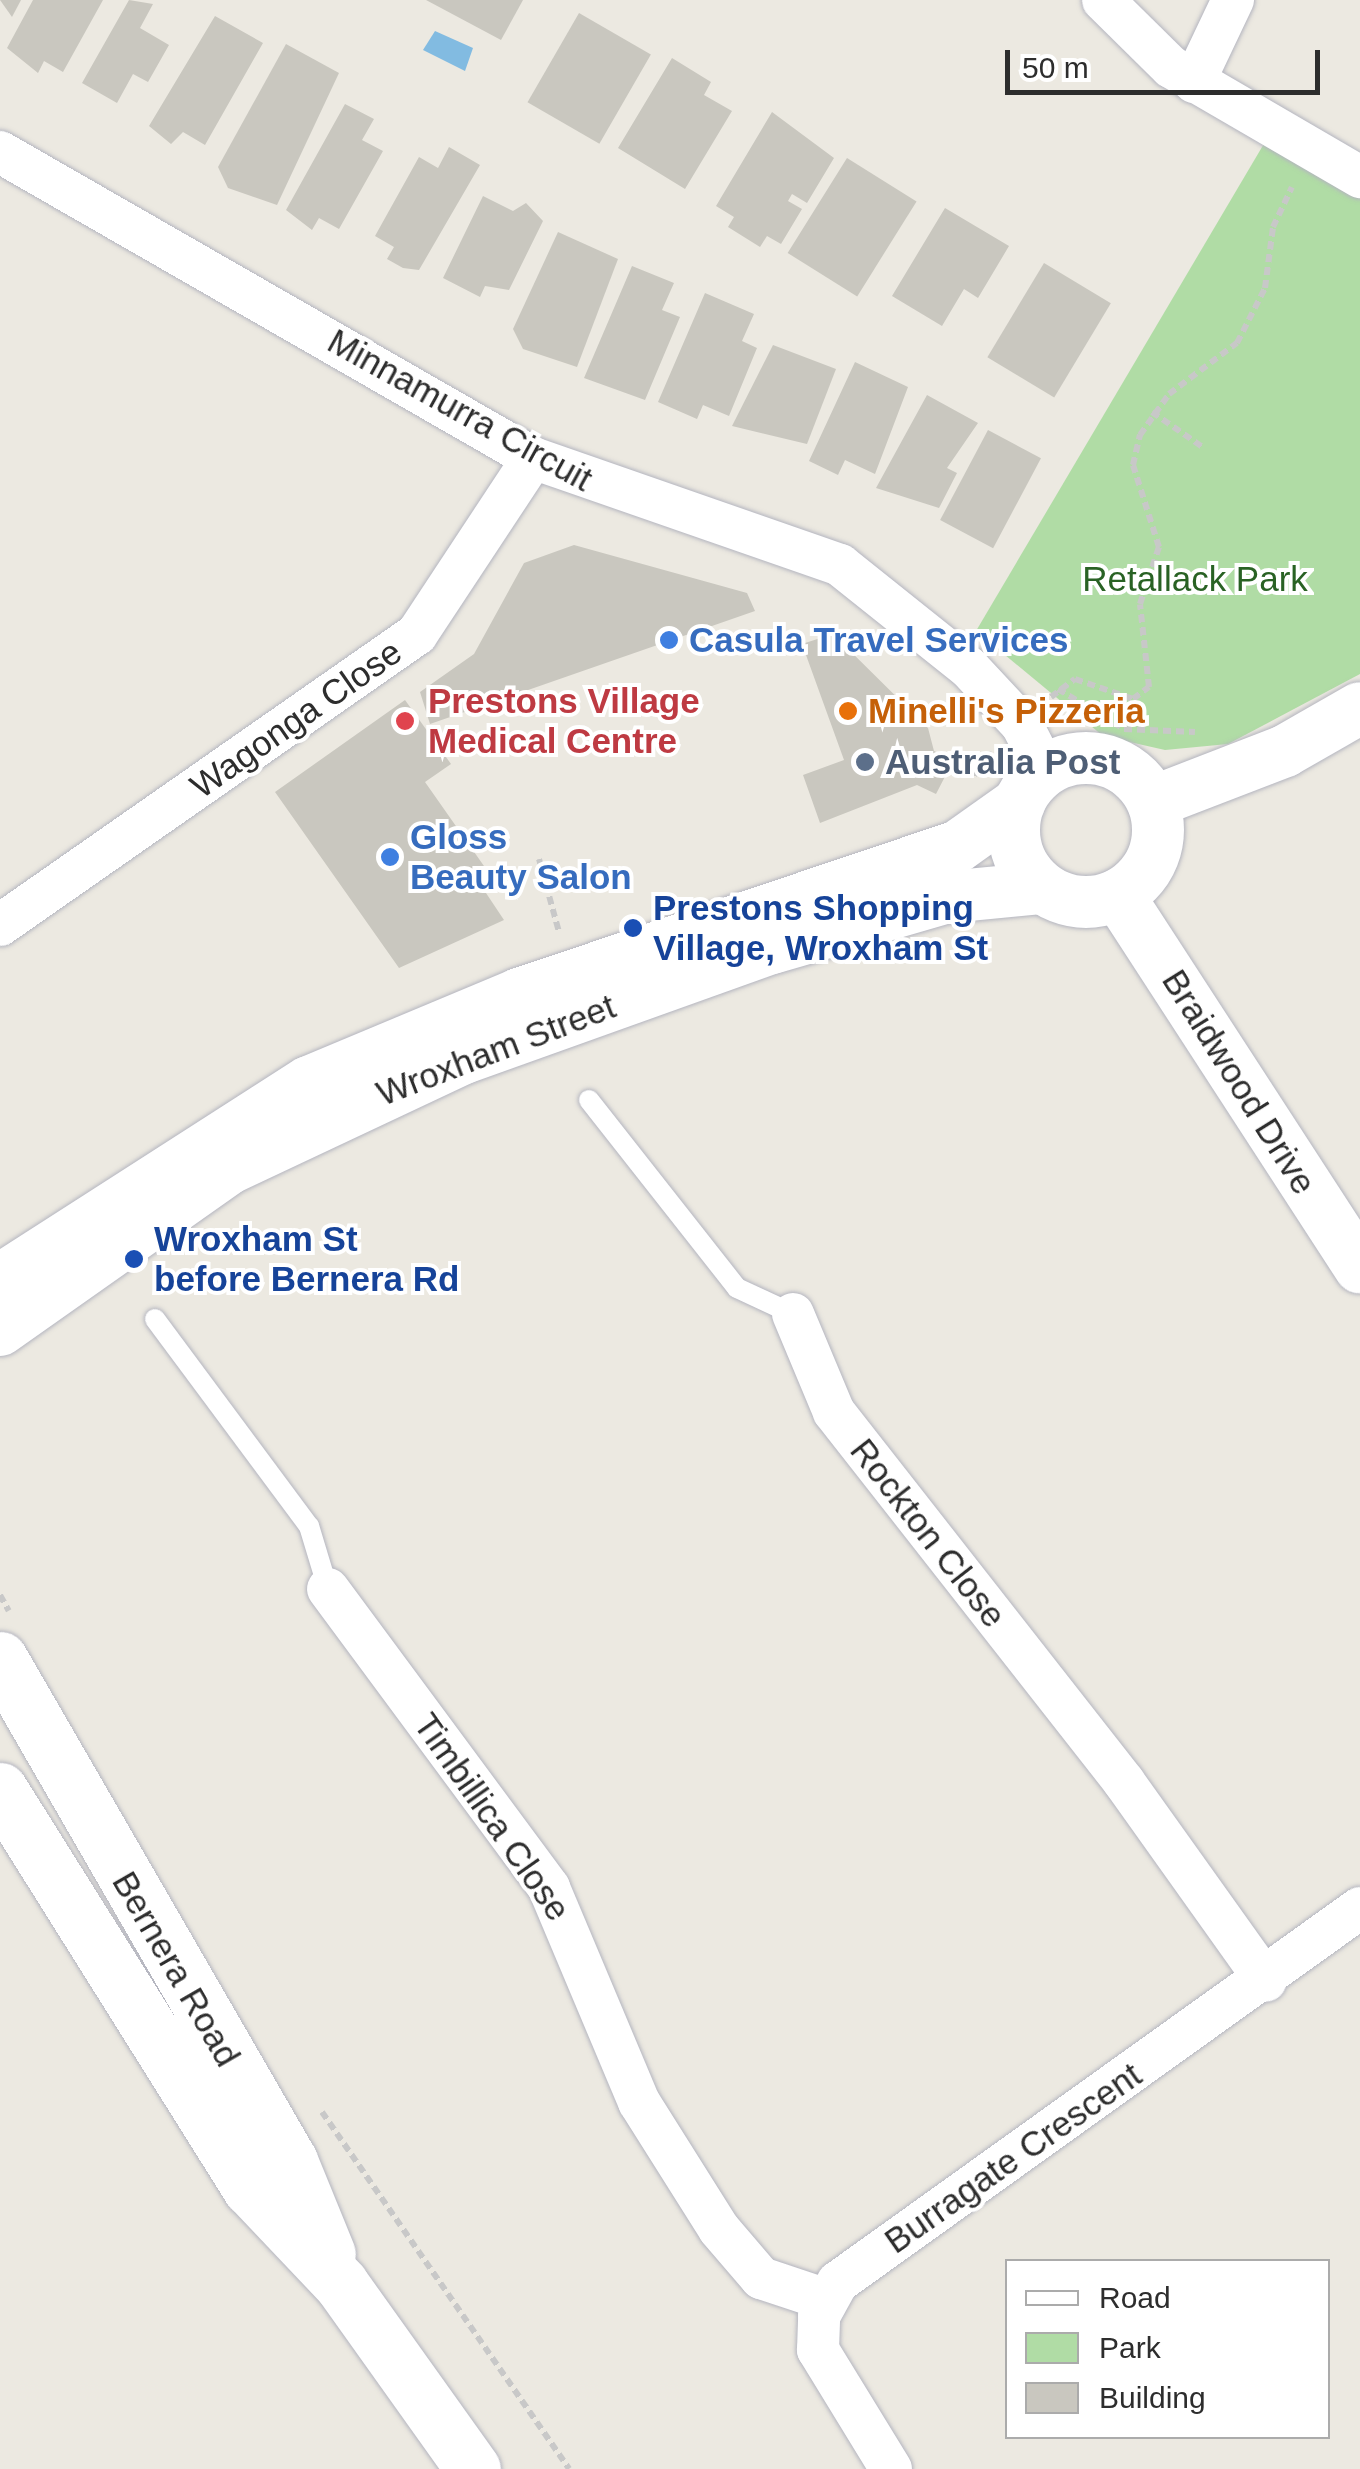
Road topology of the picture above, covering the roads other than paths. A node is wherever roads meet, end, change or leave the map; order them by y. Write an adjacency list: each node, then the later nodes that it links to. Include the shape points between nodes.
1 (1103, 0): 3 (street)
2 (1233, 0): 3 (street)
3 (1194, 82): 5 (street)
4 (0, 152): 6 (street, Minnamurra Circuit)
5 (1360, 177)
6 (533, 458): 8 (street, Minnamurra Circuit, via 639,502 813,551 868,582 1022,725); 12 (street, Wagonga Close, via 418,634)
7 (1360, 708): 9 (street, via 1285,751)
8 (1032, 786): 9 (street, via 1110,762); 10 (street, via 1016,850); 15 (street, Wroxham Street, via 957,847 519,994 308,1082)
9 (1153, 802): 11 (street, via 1156,850)
10 (1043, 888): 11 (street, via 1080,903); 18 (street, Wroxham Street, via 947,897 772,948 464,1058 228,1169)
11 (1118, 895): 14 (street, Braidwood Drive)
12 (0, 925)
13 (588, 1100): 16 (lane, Rockton Close, via 737,1288)
14 (1360, 1267)
15 (0, 1280)
16 (794, 1314): 23 (street, Rockton Close, via 834,1412 1124,1782)
17 (155, 1319): 19 (lane, Timbillica Close, via 309,1526)
18 (0, 1330)
19 (328, 1590): 25 (street, Timbillica Close, via 549,1888 639,2102 719,2229 761,2278)
20 (0, 1659): 24 (main road, Bernera Road, via 290,2160)
21 (0, 1790): 24 (main road, Bernera Road, via 250,2188)
22 (1360, 1908): 23 (street, Burragate Crescent)
23 (1266, 1981): 25 (street, Burragate Crescent)
24 (341, 2284): 26 (main road, Bernera Road)
25 (824, 2299): 27 (street, via 817,2330 826,2372)
26 (473, 2469)
27 (891, 2469)

